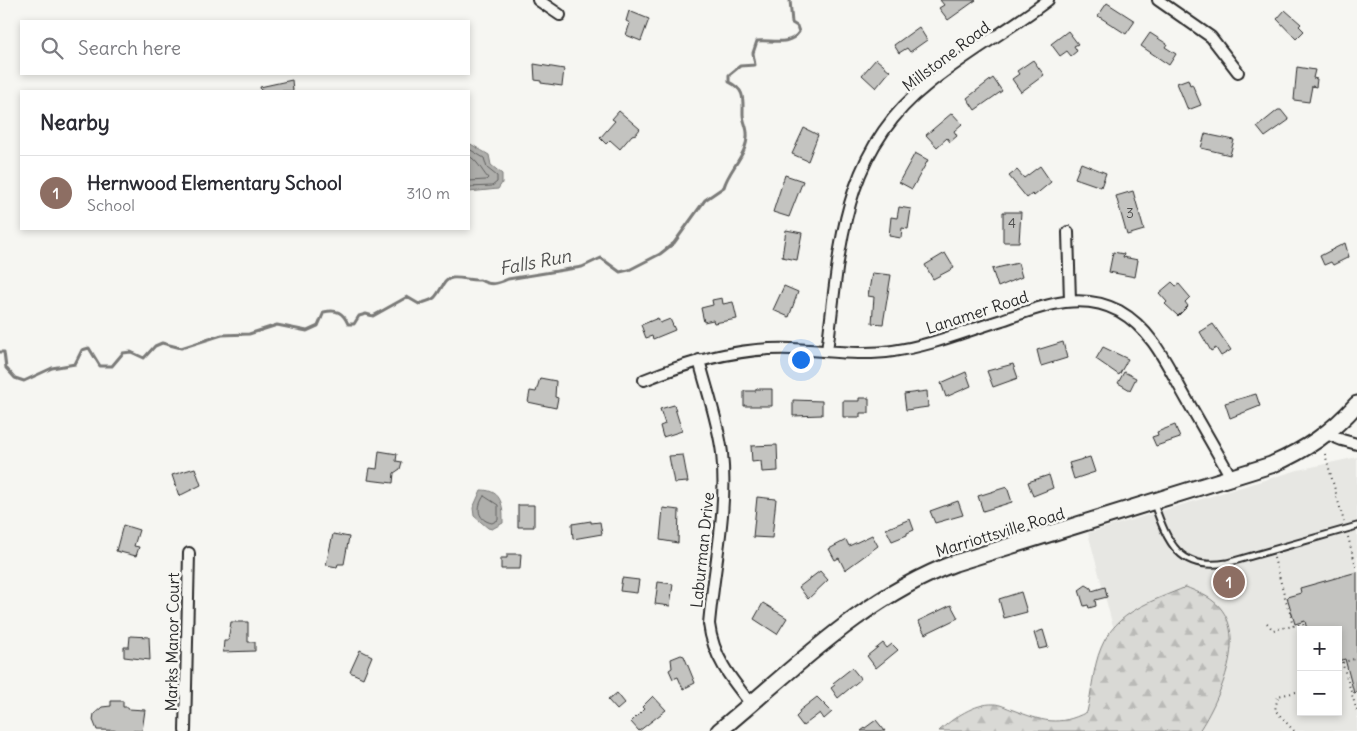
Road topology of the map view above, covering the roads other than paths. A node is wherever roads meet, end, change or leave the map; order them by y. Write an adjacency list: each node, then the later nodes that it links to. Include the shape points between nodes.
1 (538, 0): 4 (street)
2 (1048, 0): 8 (street, Millstone Road, via 925,86 906,104 874,145 851,194 844,220)
3 (1158, 0): 5 (street, via 1211,38)
4 (560, 15)
5 (1238, 72)
6 (1068, 232): 7 (street)
7 (1070, 301): 8 (street, Lanamer Road, via 1047,305 921,346 865,354); 14 (street, Lanamer Road, via 1087,301 1117,311 1147,334)
8 (827, 351): 9 (street, Lanamer Road, via 758,350)
9 (699, 360): 10 (street, Lanamer Road); 18 (street, Laburman Drive, via 716,422 723,476 722,521 710,624 712,641 726,672)
10 (644, 380)
11 (1357, 404): 12 (main road, Marriottsville Road)
12 (1328, 434): 13 (street); 14 (main road, Marriottsville Road, via 1284,460)
13 (1357, 444)
14 (1232, 479): 15 (main road, Marriottsville Road)
15 (1154, 502): 16 (lane, via 1174,549 1187,559 1205,564 1227,563); 18 (main road, Marriottsville Road, via 955,563 912,581 859,614)
16 (1357, 526)
17 (189, 553): 19 (street, Marks Manor Court)
18 (751, 704): 20 (main road, Marriottsville Road)
19 (185, 731)
20 (719, 731)

